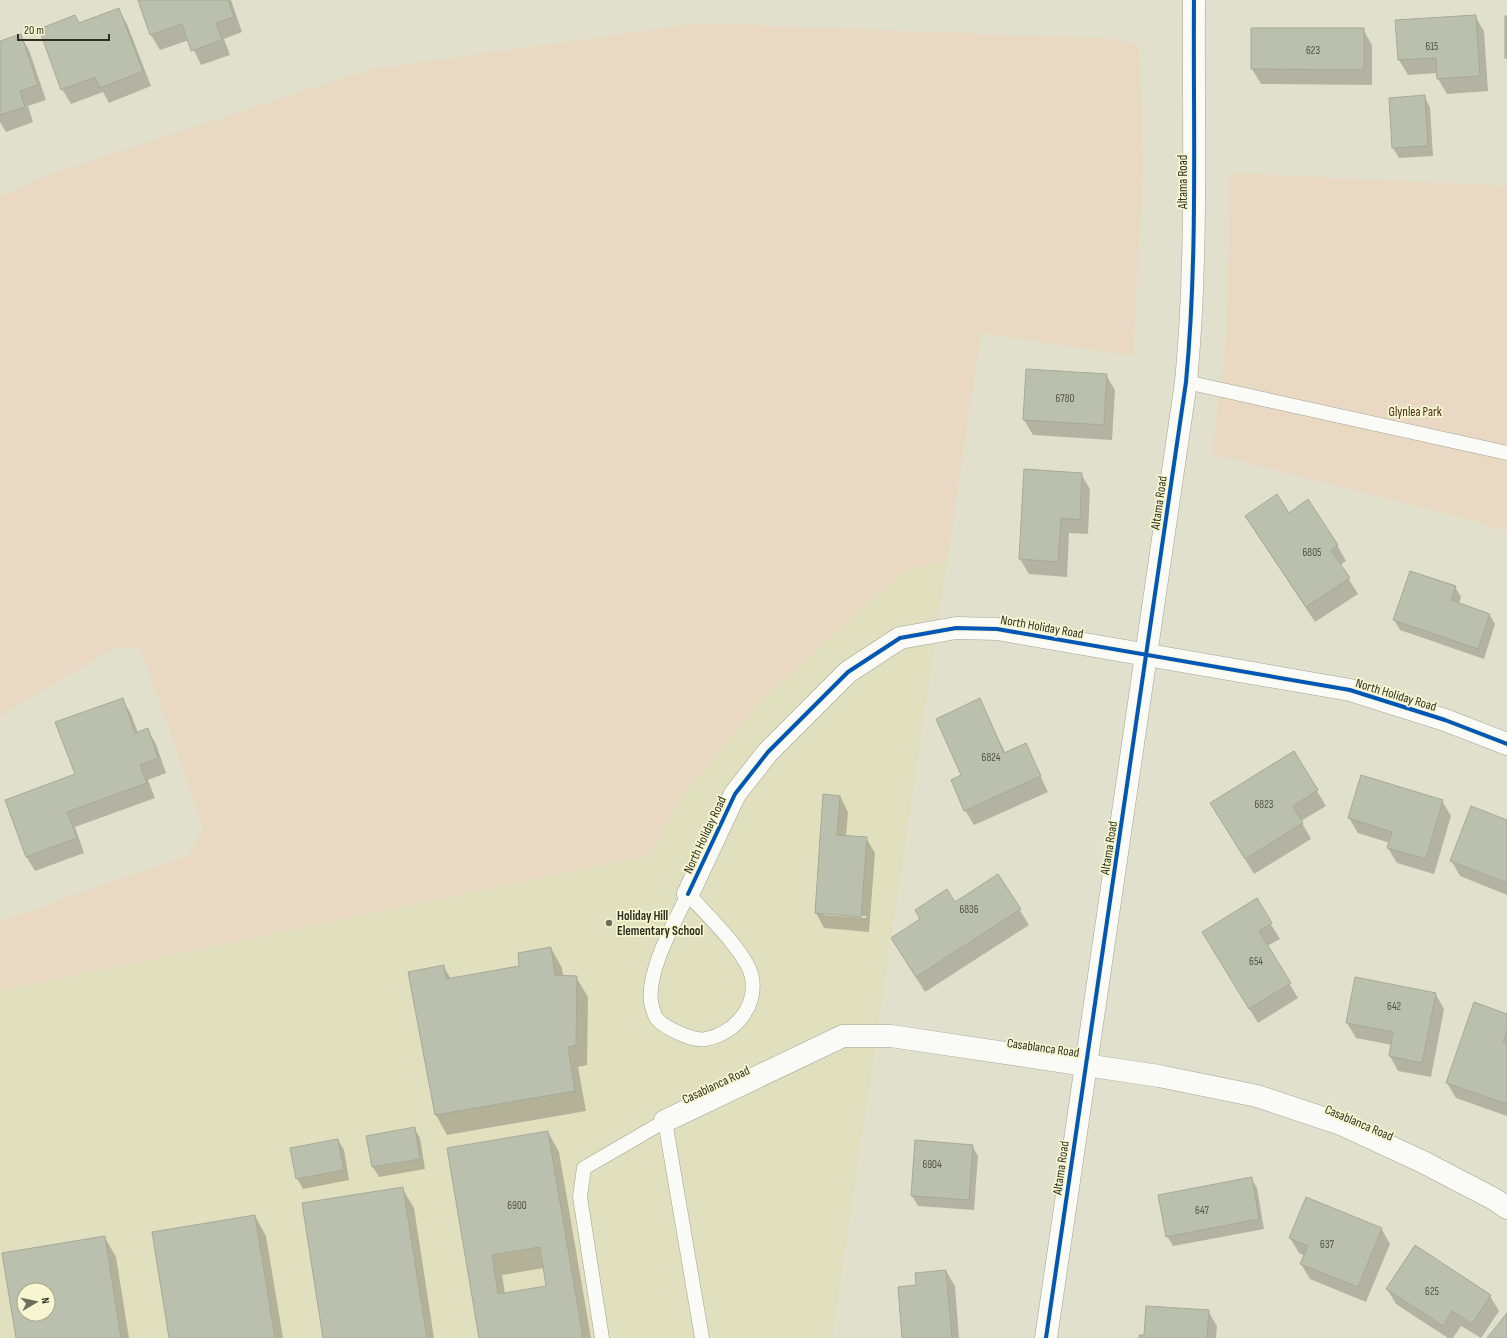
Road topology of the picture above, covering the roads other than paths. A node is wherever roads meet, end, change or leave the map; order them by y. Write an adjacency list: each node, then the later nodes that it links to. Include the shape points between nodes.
1 (1194, 0): 2 (street, Altama Road, via 1193,236)
2 (1186, 382): 3 (lane); 4 (street, Altama Road)
3 (1507, 453)
4 (1148, 655): 5 (street, North Holiday Road, via 1350,690 1445,720); 6 (street, North Holiday Road, via 997,628 956,628 900,638 848,672 768,752 735,794); 7 (street, Altama Road)
5 (1507, 744)
6 (688, 894): 6 (lane, via 654,969 651,1002 656,1019 680,1034 705,1040 722,1033 742,1019 752,999 752,977 744,958)
7 (1086, 1064): 8 (street, Casablanca Road, via 891,1036 843,1036); 9 (street, Casablanca Road, via 1257,1096 1327,1120 1423,1162); 12 (street, Altama Road)
8 (665, 1121): 10 (lane, via 584,1168 580,1197); 11 (lane)
9 (1507, 1208)
10 (602, 1338)
11 (702, 1338)
12 (1046, 1338)

